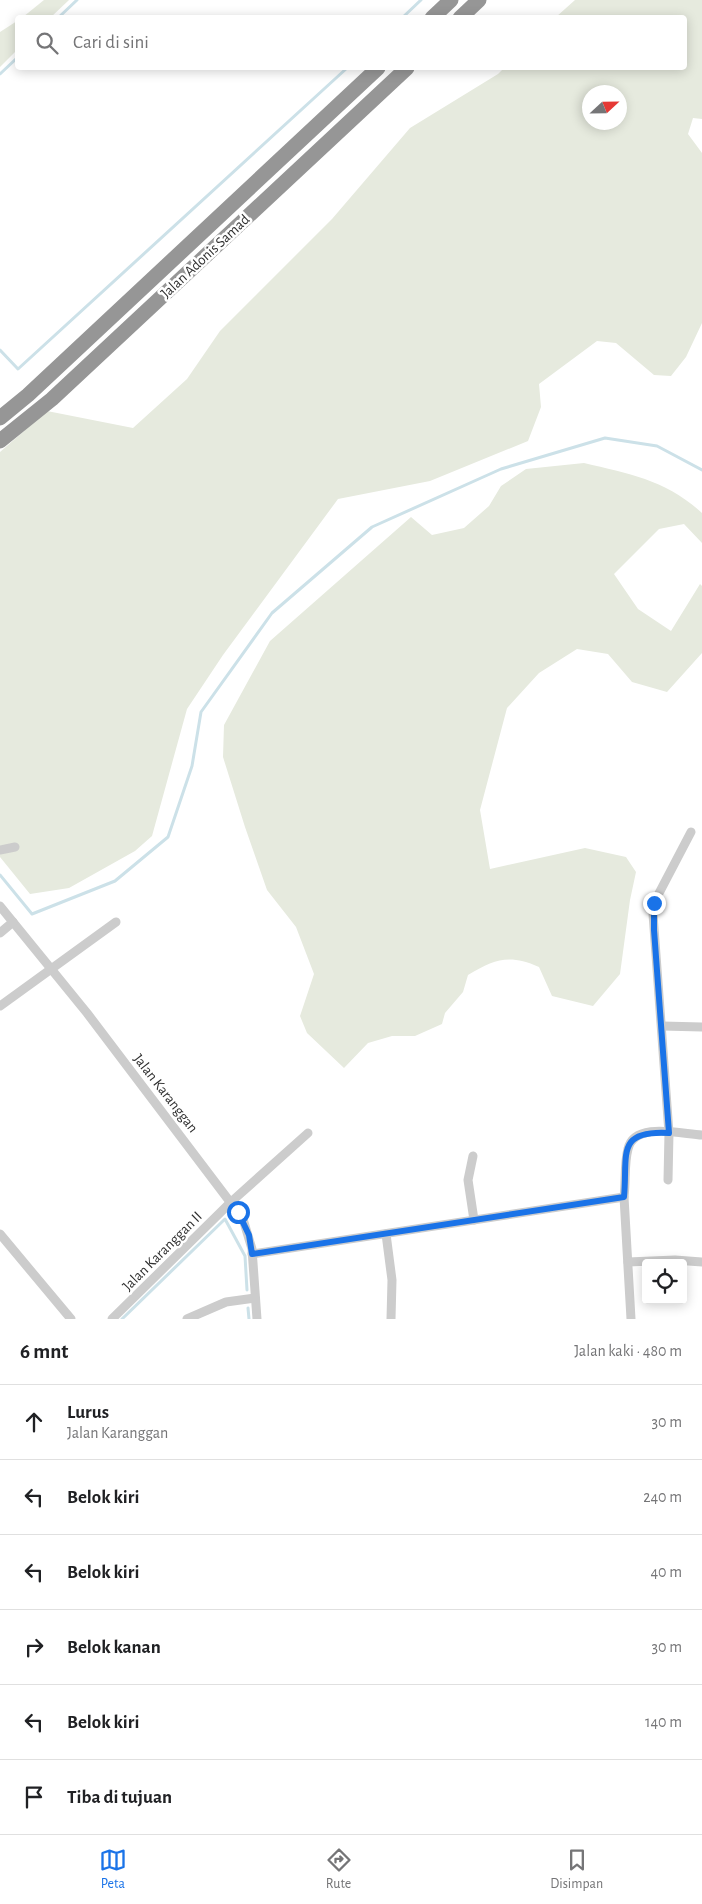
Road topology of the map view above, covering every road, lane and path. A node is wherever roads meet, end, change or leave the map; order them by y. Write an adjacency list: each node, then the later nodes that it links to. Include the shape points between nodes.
1 (451, 0): 3 (highway)
2 (479, 0): 4 (highway)
3 (435, 15)
4 (463, 15)
5 (376, 70): 7 (highway, Jalan Adonis Samad)
6 (405, 70): 8 (highway, Jalan Adonis Samad, via 52,399)
7 (0, 418)
8 (0, 441)
9 (691, 832): 18 (street, via 654,903)
10 (15, 847): 11 (street)
11 (0, 850)
12 (0, 906): 13 (street, Jalan Karanggan)
13 (13, 922): 15 (street); 16 (street, Jalan Karanggan)
14 (116, 922): 16 (street)
15 (0, 933)
16 (52, 970): 17 (street); 26 (street, Jalan Karanggan)
17 (0, 1006)
18 (662, 1026): 19 (street); 21 (street)
19 (702, 1027)
20 (308, 1132): 26 (street, Jalan Karanggan II)
21 (669, 1133): 22 (street); 24 (street); 25 (street, via 643,1133 631,1140 627,1151)
22 (702, 1135)
23 (473, 1156): 27 (street, via 468,1180)
24 (668, 1180)
25 (624, 1197): 27 (street); 31 (street)
26 (231, 1202): 30 (street, Jalan Karanggan, via 243,1219); 35 (street, Jalan Karanggan II)
27 (474, 1220): 29 (street)
28 (0, 1234): 34 (street)
29 (386, 1234): 30 (street); 38 (street, via 392,1280)
30 (252, 1254): 33 (street, Jalan Karanggan)
31 (628, 1262): 32 (street); 39 (street)
32 (702, 1262)
33 (256, 1298): 36 (street, via 226,1302); 37 (street, Jalan Karanggan)
34 (71, 1319)
35 (112, 1319)
36 (187, 1319)
37 (257, 1319)
38 (391, 1319)
39 (631, 1319)

